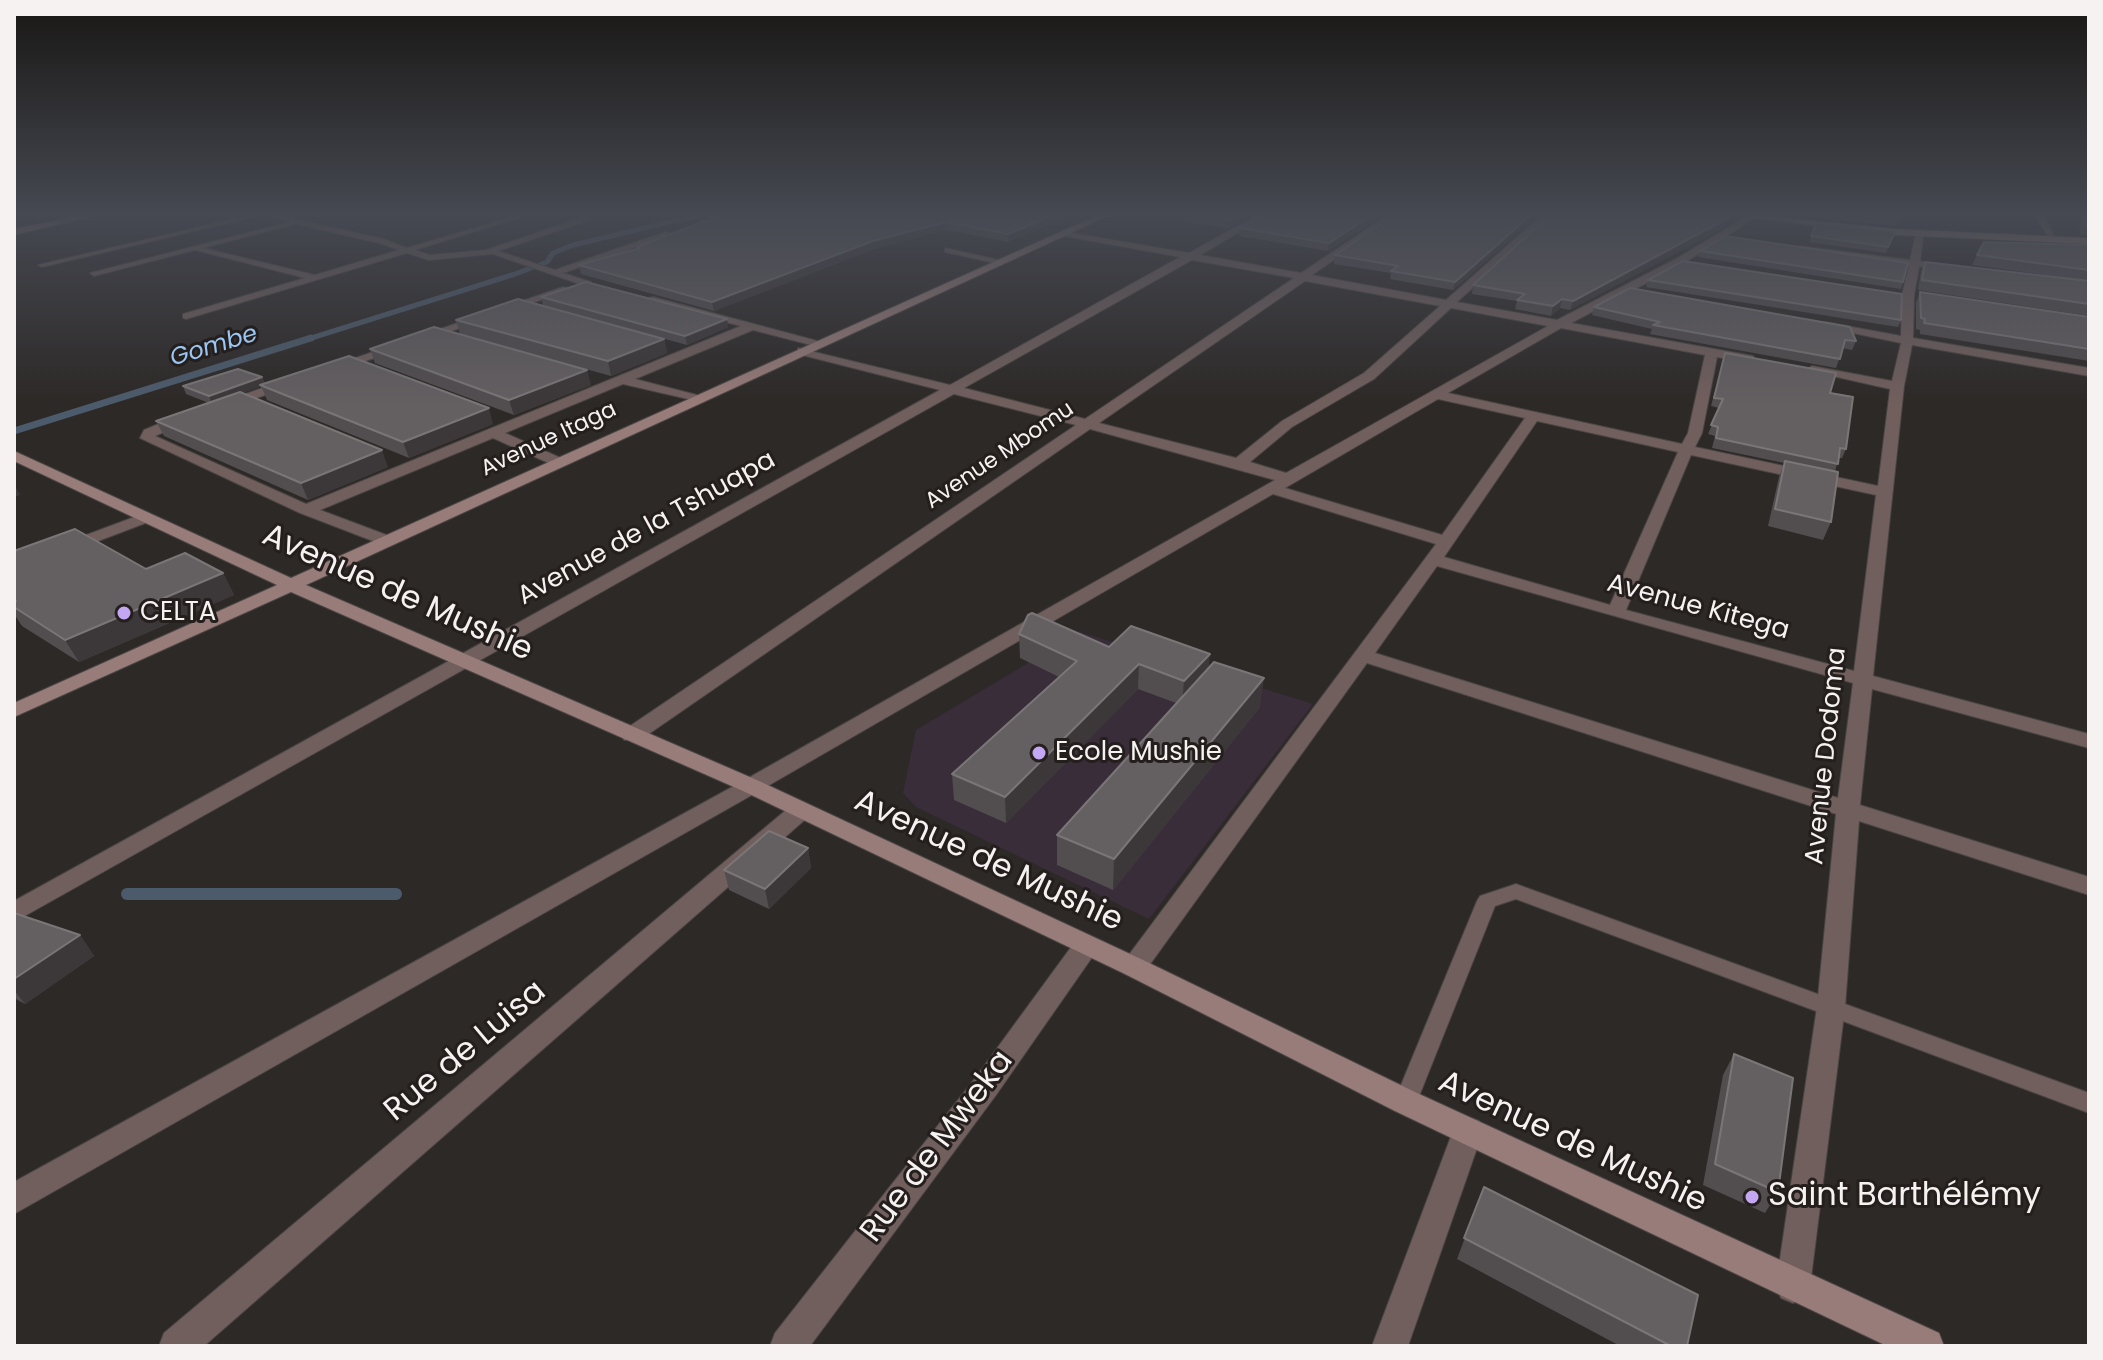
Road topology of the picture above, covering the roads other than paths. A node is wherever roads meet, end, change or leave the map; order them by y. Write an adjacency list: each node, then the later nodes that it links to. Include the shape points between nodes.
1 (309, 278): 16 (lane)
2 (574, 278): 10 (lane)
3 (962, 278): 23 (street, Avenue Itaga)
4 (1151, 278): 37 (street, Avenue de la Tshuapa)
5 (1297, 278): 43 (street, Avenue Mbomu)
6 (1321, 278): 13 (street)
7 (1478, 278): 13 (street)
8 (1656, 278): 17 (street)
9 (1912, 278): 22 (street, Avenue Dodoma)
10 (588, 284): 11 (street); 14 (street)
11 (606, 288)
12 (634, 295): 19 (street)
13 (1452, 302): 17 (street); 48 (street, via 1369,376 1287,424)
14 (519, 305): 15 (street); 20 (street)
15 (550, 314)
16 (186, 316)
17 (1561, 323): 27 (street); 38 (street)
18 (1814, 324): 22 (street)
19 (752, 326): 23 (street); 26 (street)
20 (435, 333): 21 (street); 29 (street)
21 (464, 341)
22 (1907, 341): 33 (street); 36 (street, Avenue Dodoma)
23 (819, 343): 25 (street, Avenue Itaga)
24 (673, 348): 26 (street)
25 (802, 351): 37 (street); 40 (street, Avenue Itaga)
26 (688, 352): 35 (street)
27 (1712, 352): 28 (street); 45 (street, via 1695,433)
28 (1758, 360)
29 (351, 361): 31 (street); 32 (street)
30 (1804, 369): 36 (street)
31 (324, 370)
32 (378, 371)
33 (2089, 372)
34 (297, 379): 39 (street)
35 (608, 380): 40 (street); 44 (street, via 506,420)
36 (1897, 386): 50 (street, Avenue Dodoma)
37 (952, 389): 43 (street); 60 (street, Avenue de la Tshuapa)
38 (1437, 395): 42 (street); 49 (street)
39 (242, 398): 41 (street); 51 (street, via 161,427 147,438)
40 (696, 399): 47 (street, Avenue Itaga)
41 (270, 409)
42 (1532, 418): 45 (street); 54 (street)
43 (1088, 423): 48 (street); 63 (street, Avenue Mbomu)
44 (491, 432): 47 (street); 51 (street, via 403,464)
45 (1685, 450): 50 (street); 58 (street)
46 (14, 455): 52 (street, Avenue de Mushie)
47 (558, 462): 53 (street, Avenue Itaga)
48 (1239, 463): 49 (street)
49 (1277, 483): 54 (street); 65 (street)
50 (1887, 493): 61 (street, Avenue Dodoma)
51 (306, 510): 53 (street)
52 (145, 518): 56 (street); 57 (street, Avenue de Mushie)
53 (386, 541): 57 (street, Avenue Itaga)
54 (1446, 542): 55 (street)
55 (1433, 559): 58 (street, Avenue Kitega); 59 (street)
56 (14, 568)
57 (291, 585): 60 (street, Avenue de Mushie); 62 (street, Avenue Itaga)
58 (1616, 613): 61 (street, Avenue Kitega)
59 (1362, 655): 66 (street); 71 (street)
60 (464, 662): 63 (street, Avenue de Mushie); 69 (street, Avenue de la Tshuapa)
61 (1863, 680): 64 (street, Avenue Kitega); 66 (street, Avenue Dodoma)
62 (14, 711)
63 (632, 735): 65 (street, Avenue de Mushie)
64 (2089, 741)
65 (751, 786): 67 (street, Avenue de Mushie); 76 (street)
66 (1848, 809): 68 (street); 72 (street, Avenue Dodoma)
67 (800, 811): 70 (street, Avenue de Mushie); 78 (street, Rue de Luisa)
68 (2089, 886)
69 (14, 913)
70 (1086, 946): 71 (street, Avenue de Mushie); 79 (street, Rue de Mweka)
71 (1134, 967): 73 (street, Avenue de Mushie)
72 (1831, 1007): 73 (lane, via 1516,891 1499,894 1487,901); 74 (lane); 77 (street, Avenue Dodoma)
73 (1406, 1102): 75 (street, Avenue de Mushie)
74 (2089, 1103)
75 (1468, 1131): 77 (street, Avenue de Mushie); 80 (street)
76 (14, 1199)
77 (1793, 1286): 81 (street, Avenue de Mushie)
78 (177, 1346)
79 (788, 1346)
80 (1390, 1346)
81 (1926, 1346)

